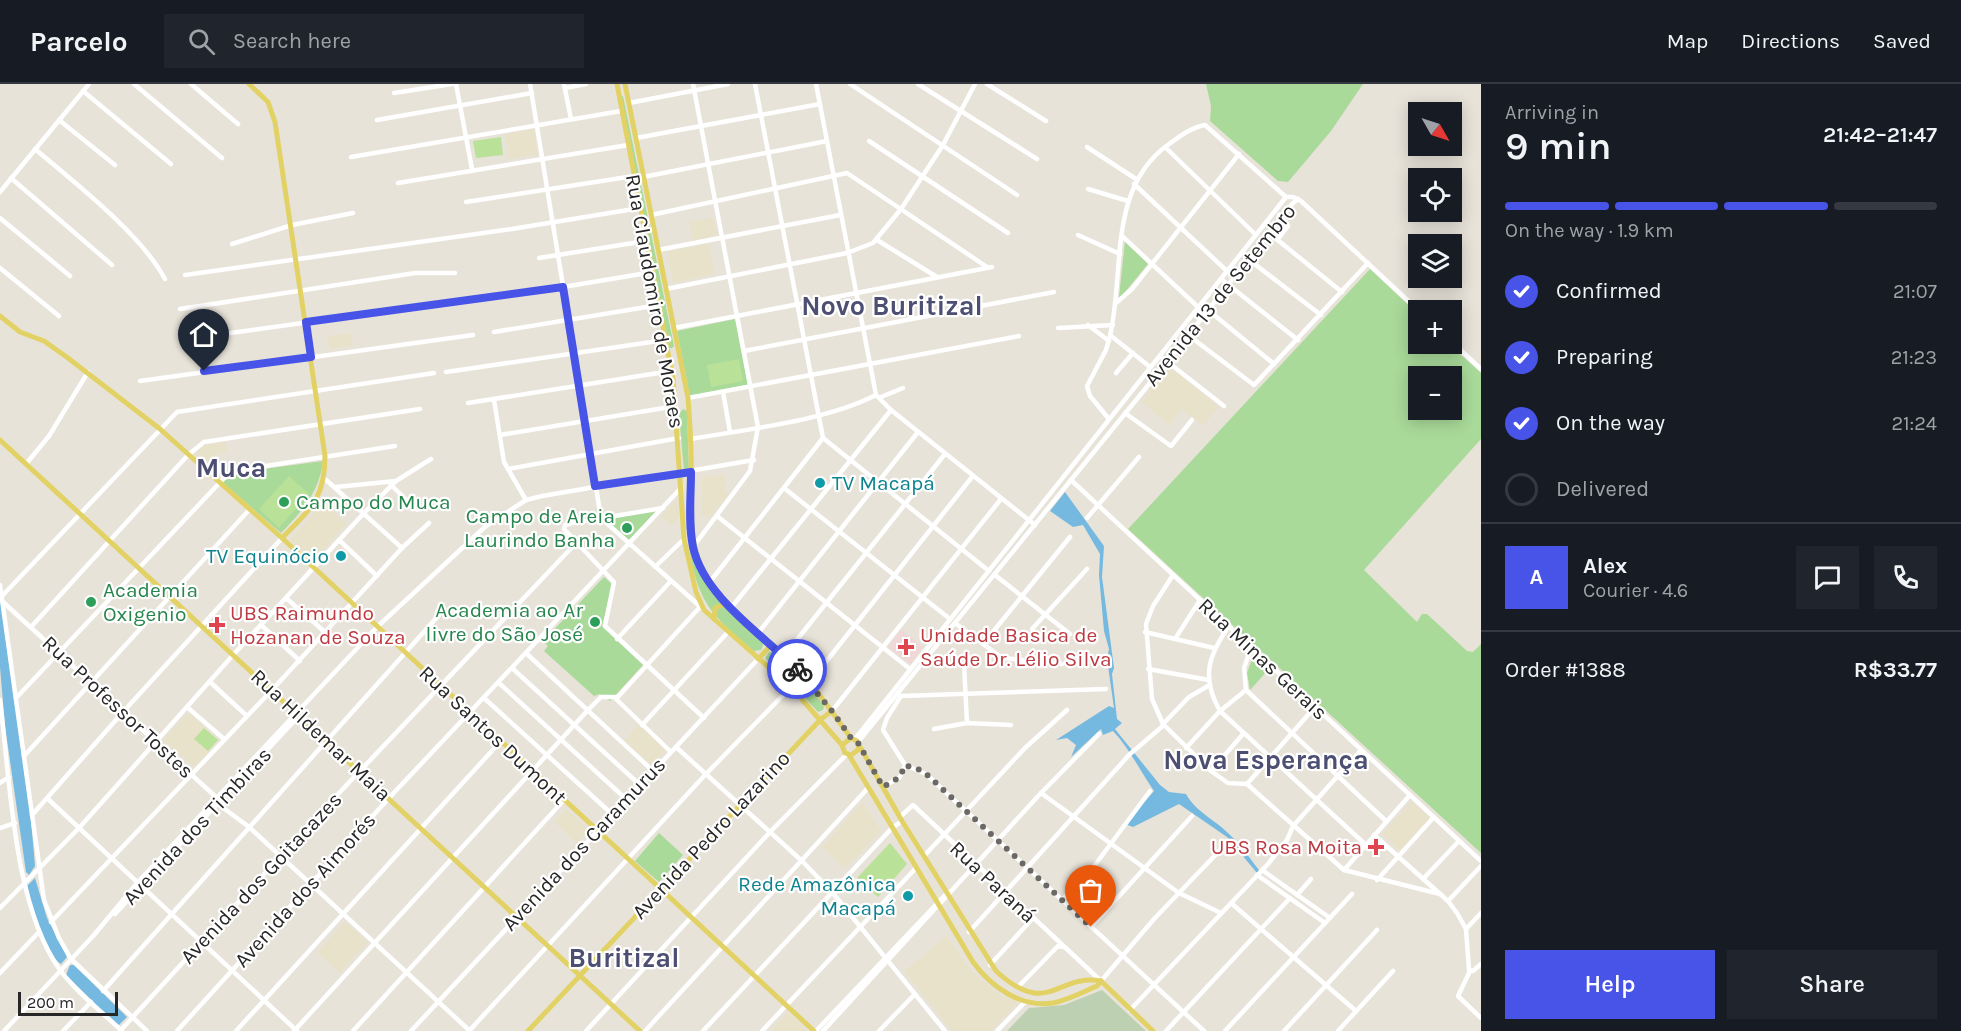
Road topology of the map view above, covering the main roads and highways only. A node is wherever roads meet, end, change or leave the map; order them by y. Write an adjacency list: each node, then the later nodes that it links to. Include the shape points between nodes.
1 (249, 84): 10 (main road, via 271,107 275,122 325,456 325,479 314,503)
2 (625, 84): 3 (main road); 5 (main road, Rua Claudomiro de Moraes)
3 (617, 85): 6 (main road, Rua Claudomiro de Moraes)
4 (0, 316): 10 (main road, Rua Santos Dumont, via 88,372 160,429)
5 (678, 349): 6 (main road); 7 (main road, Rua Claudomiro de Moraes)
6 (668, 352): 8 (main road, Rua Claudomiro de Moraes)
7 (681, 362): 8 (main road); 11 (main road, Rua Claudomiro de Moraes, via 692,439 693,547 709,583)
8 (670, 364): 12 (main road, Rua Claudomiro de Moraes, via 679,438 684,538 702,609)
9 (0, 440): 21 (main road, Rua Hildemar Maia)
10 (282, 538): 20 (main road, Rua Santos Dumont)
11 (729, 605): 12 (main road, via 716,608); 13 (main road, Rua Claudomiro de Moraes)
12 (714, 619): 14 (main road, Rua Claudomiro de Moraes)
13 (772, 644): 14 (main road); 15 (main road, Rua Claudomiro de Moraes)
14 (758, 659): 16 (main road, Rua Claudomiro de Moraes, via 792,687)
15 (832, 711): 16 (main road, Avenida Pedro Lazarino); 17 (main road, Rua Claudomiro de Moraes)
16 (821, 719): 18 (main road, Rua Claudomiro de Moraes); 20 (main road, Avenida Pedro Lazarino)
17 (856, 741): 18 (main road); 19 (main road, via 858,752); 23 (main road, Rua Claudomiro de Moraes, via 990,965 1005,980)
18 (842, 745): 19 (main road, Rua Claudomiro de Moraes)
19 (848, 755): 24 (main road, via 985,978)
20 (659, 889): 21 (main road, Avenida Pedro Lazarino); 27 (main road, Rua Santos Dumont)
21 (580, 975): 25 (main road, Avenida Pedro Lazarino); 26 (main road, Rua Hildemar Maia)
22 (1101, 981): 23 (main road, via 1091,979 1049,993); 24 (main road, via 1054,1002); 28 (main road, Rua Paraná)
23 (1032, 993): 24 (main road)
24 (1026, 1001)
25 (528, 1031)
26 (642, 1031)
27 (815, 1031)
28 (1153, 1031)

